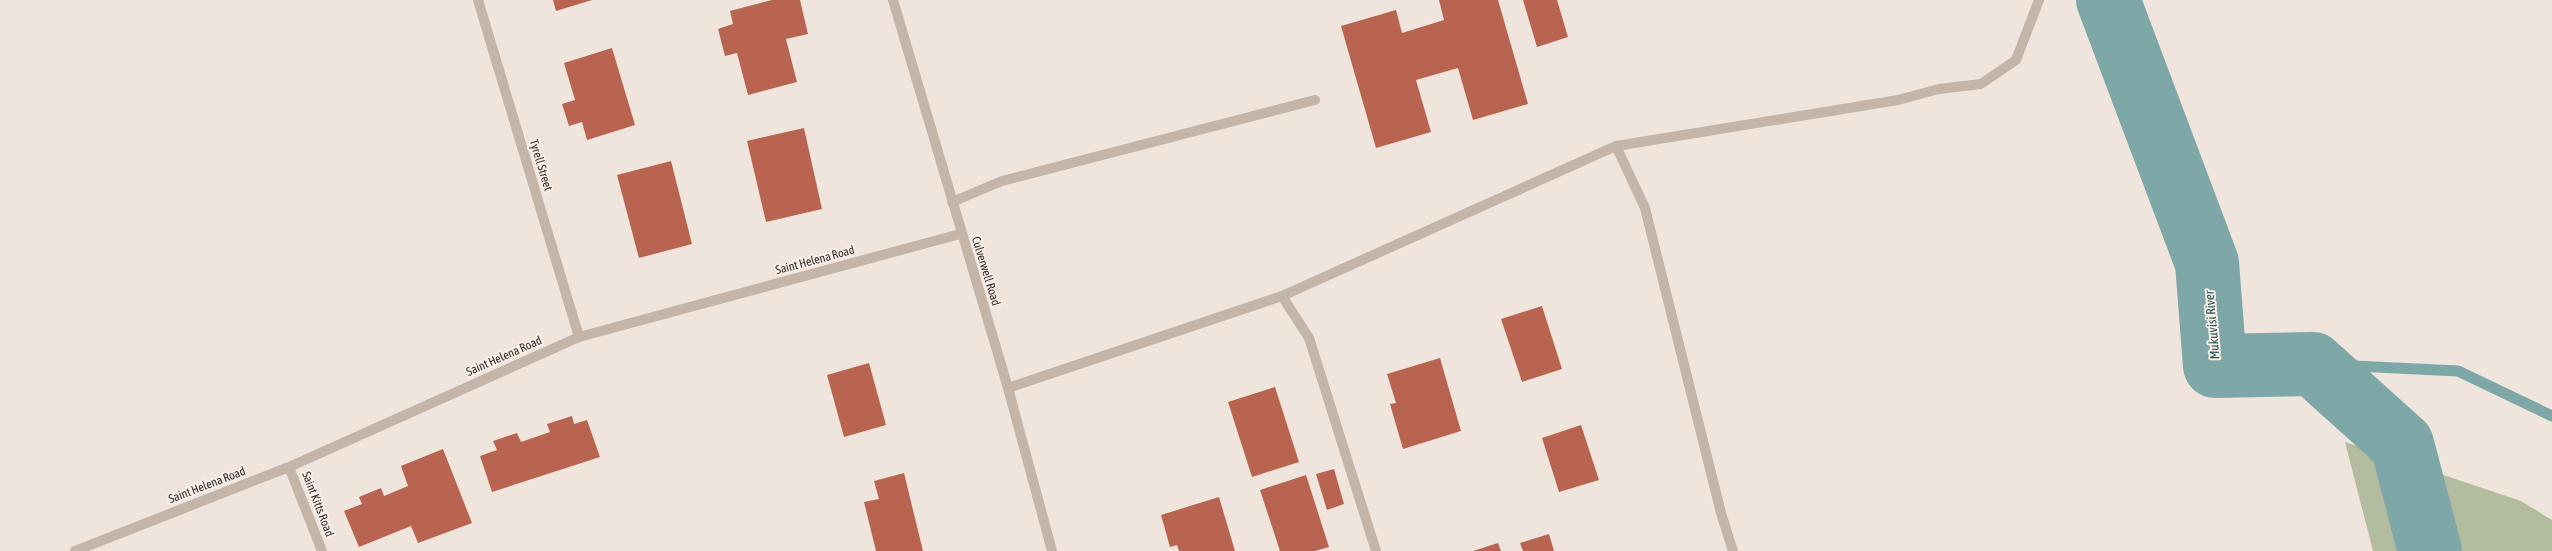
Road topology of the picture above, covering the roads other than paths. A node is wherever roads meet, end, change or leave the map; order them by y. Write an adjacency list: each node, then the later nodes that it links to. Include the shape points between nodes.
1 (478, 0): 9 (street, Tyrell Street)
2 (893, 0): 6 (street, Culverwell Road)
3 (2039, 0): 5 (street, via 2016,60 1981,84 1939,89 1898,100)
4 (1315, 100): 6 (street, via 1002,181)
5 (1616, 146): 8 (street); 16 (street, via 1645,208 1721,513)
6 (952, 202): 7 (street, Culverwell Road)
7 (960, 234): 9 (street, Saint Helena Road); 10 (street, Culverwell Road)
8 (1282, 296): 10 (street); 15 (street, via 1309,338)
9 (579, 337): 11 (street, Saint Helena Road)
10 (1008, 388): 14 (street, Culverwell Road)
11 (289, 467): 12 (street, Saint Helena Road); 13 (street, Saint Kitts Road)
12 (75, 551)
13 (322, 551)
14 (1052, 551)
15 (1376, 551)
16 (1733, 551)

